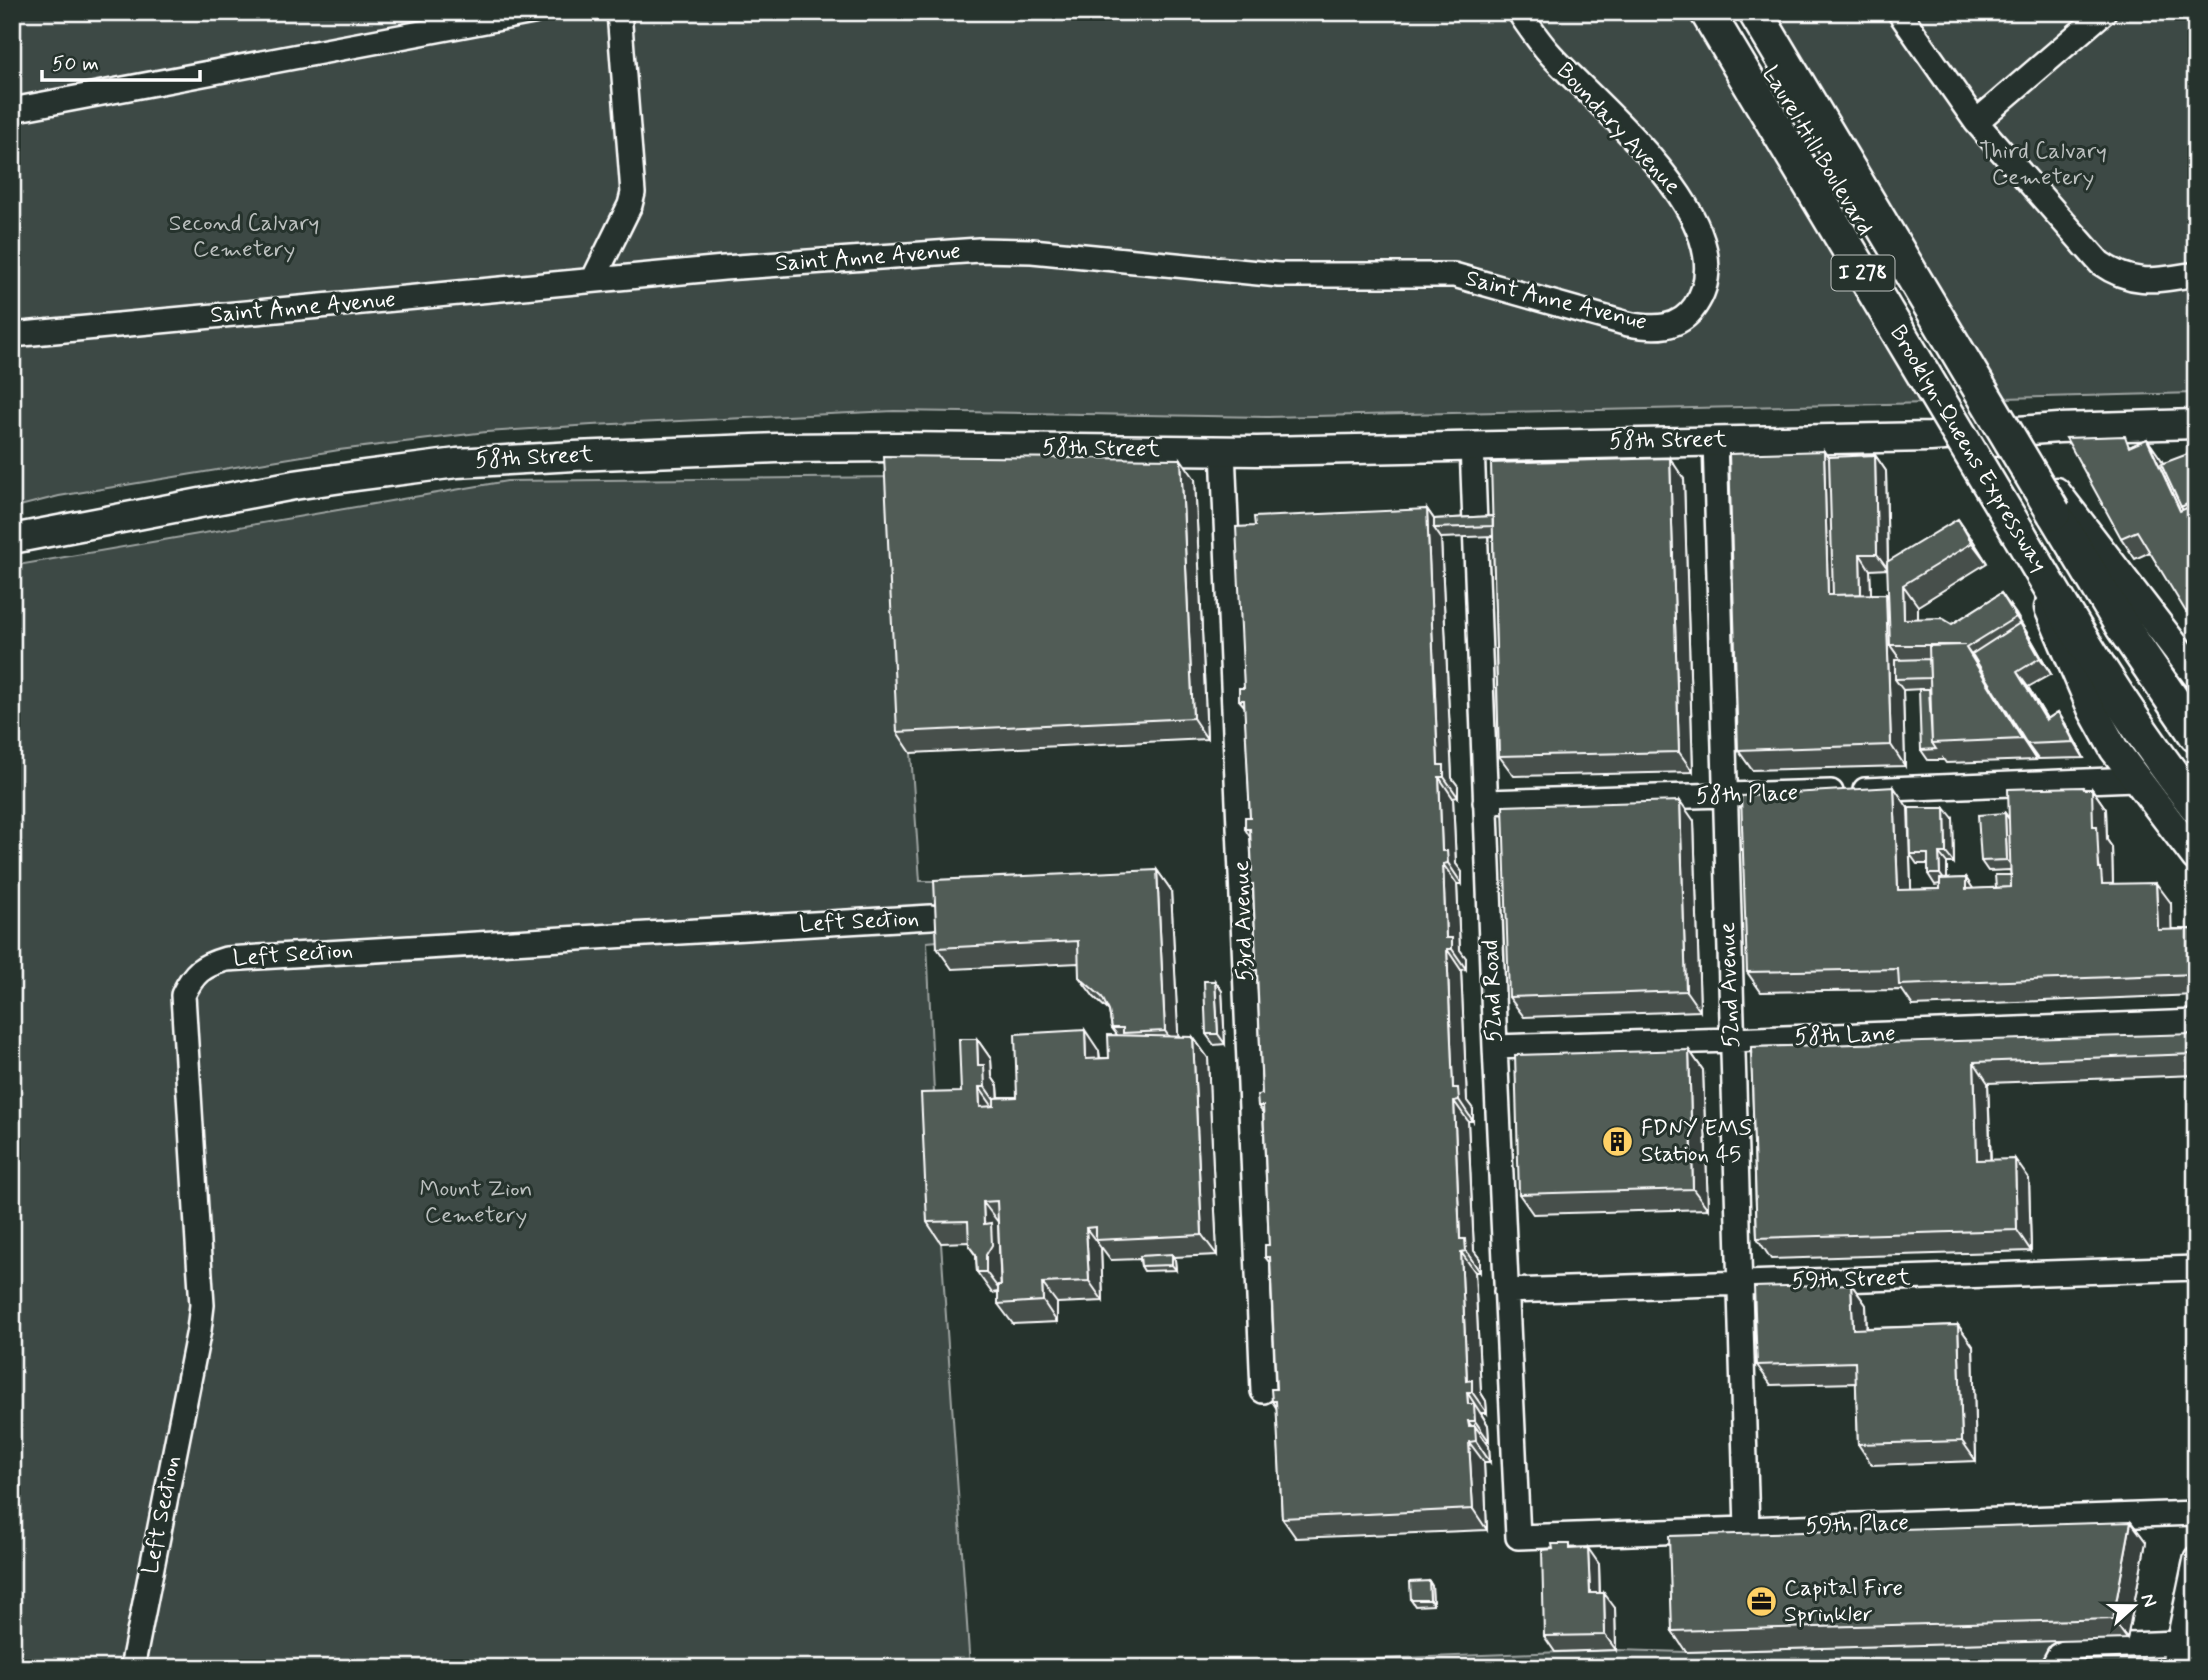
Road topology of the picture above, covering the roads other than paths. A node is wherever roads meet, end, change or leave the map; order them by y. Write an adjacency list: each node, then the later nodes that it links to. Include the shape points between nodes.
1 (533, 12): 9 (street)
2 (619, 12): 12 (street, via 633,192)
3 (1519, 12): 13 (street, Boundary Avenue, via 1548,53 1649,157 1681,197 1706,249)
4 (1707, 12): 26 (highway, Brooklyn-Queens Expressway / I 278, bridge, via 2095,662)
5 (1734, 12): 16 (main road, Laurel Hill Boulevard)
6 (1755, 12): 22 (highway, Brooklyn-Queens Expressway / I 278, bridge, via 2136,648)
7 (1899, 12): 10 (street)
8 (2104, 12): 10 (street)
9 (12, 110)
10 (1976, 122): 11 (street, via 2107,268 2140,281)
11 (2196, 274)
12 (593, 280): 13 (street, Saint Anne Avenue, via 954,252 1032,251 1252,273 1454,275 1650,328 1666,327 1686,317); 14 (street, Saint Anne Avenue)
13 (1702, 292)
14 (12, 335)
15 (2196, 424): 16 (main road, 58th Street)
16 (1985, 433): 17 (main road, 58th Street); 21 (main road, Laurel Hill Boulevard, via 2036,467); 23 (main road, Laurel Hill Boulevard, via 1987,465 2093,711)
17 (1715, 440): 18 (main road, 58th Street); 24 (street, 52nd Avenue)
18 (1472, 445): 19 (main road, 58th Street); 25 (street, 52nd Road)
19 (1223, 450): 20 (main road, 58th Street, via 777,448 457,463 293,485); 35 (street, 53rd Avenue)
20 (12, 539)
21 (2193, 666)
22 (2196, 735)
23 (2135, 779): 24 (street, 58th Place); 27 (main road, Laurel Hill Boulevard)
24 (1725, 796): 25 (street, 58th Place); 30 (street, 52nd Avenue)
25 (1485, 802): 31 (street, 52nd Road)
26 (2196, 806)
27 (2196, 857)
28 (931, 917): 41 (street, Left Section, via 226,959 206,964 191,978 183,995 200,1318)
29 (2196, 1022): 30 (street, 58th Lane)
30 (1732, 1040): 31 (street, 58th Lane); 33 (street, 52nd Avenue)
31 (1495, 1047): 34 (street, 52nd Road)
32 (2196, 1268): 33 (street, 59th Street)
33 (1740, 1284): 34 (street, 59th Street); 37 (street, 52nd Avenue)
34 (1506, 1291): 38 (street, 52nd Road)
35 (1263, 1391)
36 (2196, 1513): 37 (street, 59th Place)
37 (1747, 1529): 38 (street, 59th Place)
38 (1518, 1537)
39 (2196, 1558): 40 (street)
40 (2181, 1655): 42 (street, via 2078,1647 2059,1655)
41 (132, 1668)
42 (2052, 1668)

